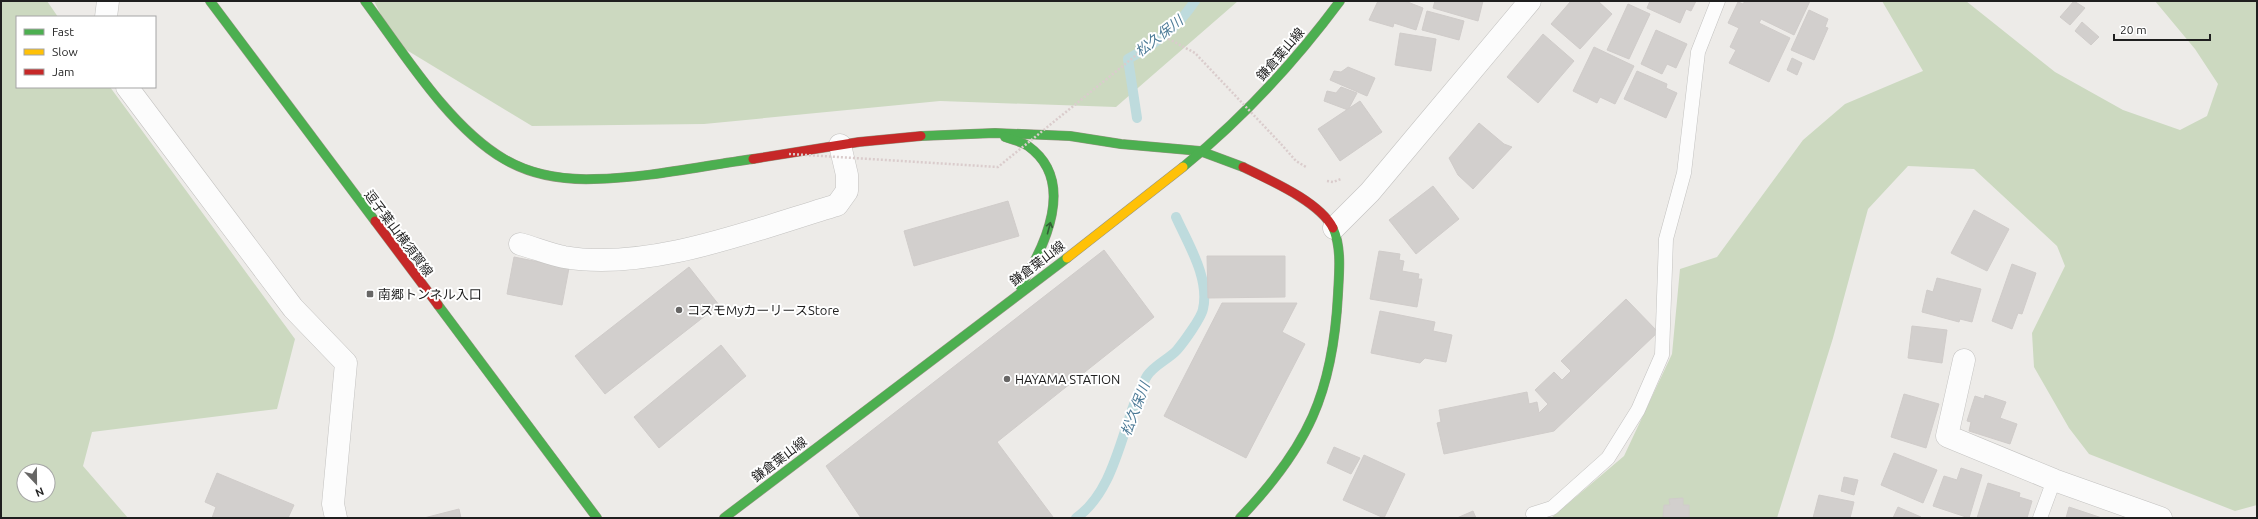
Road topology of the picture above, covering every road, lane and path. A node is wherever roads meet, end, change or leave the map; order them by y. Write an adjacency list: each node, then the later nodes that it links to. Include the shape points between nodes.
1 (108, 1): 7 (street)
2 (210, 1): 23 (street, 逗子葉山横須賀線)
3 (365, 1): 12 (street, via 429,87 462,123 488,148 527,170 568,180 614,177)
4 (1340, 1): 11 (street, 鎌倉葉山線, via 1325,24 1254,104)
5 (1530, 1): 16 (street, via 1370,192)
6 (1718, 1): 21 (lane, via 1698,52 1684,173 1666,239 1662,355 1638,410 1608,458 1552,508)
7 (106, 16)
8 (128, 88): 22 (street, via 293,308 346,363 333,504)
9 (998, 134): 10 (street, via 927,135); 11 (street, via 1064,135 1128,145); 18 (street, one-way to 9, via 1034,265 1050,230 1054,202 1052,182 1046,168 1029,147)
10 (840, 145): 12 (street); 17 (street, via 847,175 847,191 837,205 714,242 658,255 611,260 564,257)
11 (1202, 152): 16 (street, via 1250,170 1325,216); 18 (street, 鎌倉葉山線)
12 (789, 154): 13 (path, bridge, via 998,167 1140,52 1167,38 1195,53 1296,161)
13 (1308, 169)
14 (1345, 176): 15 (path, via 1333,182)
15 (1320, 177)
16 (1334, 228): 25 (street, via 1338,250 1337,319 1333,352 1324,390 1311,426 1300,446 1272,486)
17 (520, 244)
18 (1011, 299): 24 (street, 鎌倉葉山線)
19 (1964, 360): 20 (street, via 1948,436)
20 (2054, 480): 26 (lane); 27 (street)
21 (1533, 514)
22 (336, 518)
23 (597, 518)
24 (724, 518)
25 (1240, 518)
26 (2040, 518)
27 (2161, 518)

